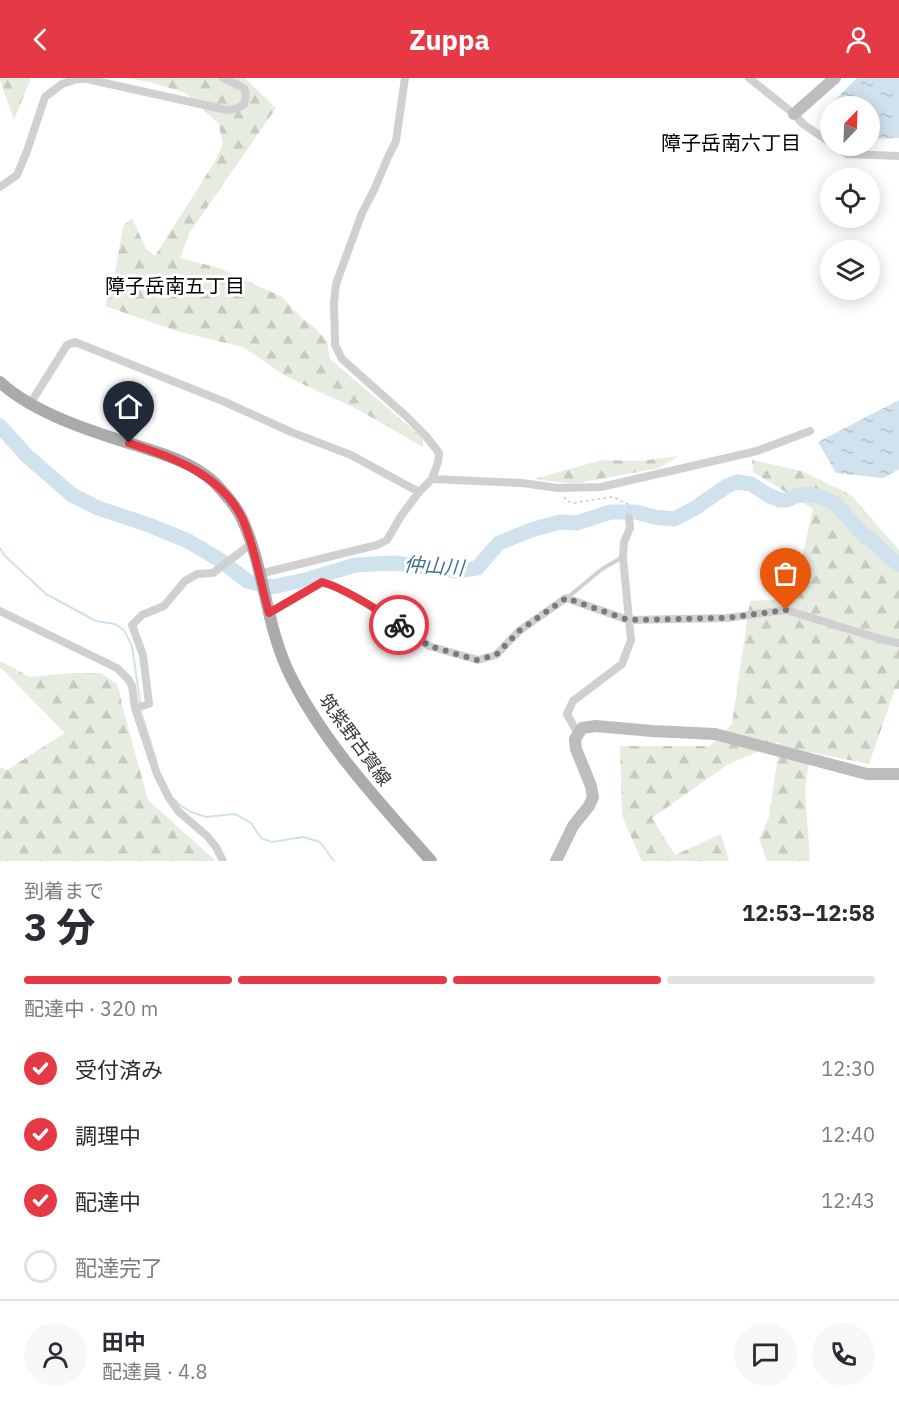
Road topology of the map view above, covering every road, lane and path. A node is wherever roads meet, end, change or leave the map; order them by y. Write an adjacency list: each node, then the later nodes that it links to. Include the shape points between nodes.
1 (223, 78): 9 (street, via 244,88 244,104 236,109 87,79 62,84 45,97 17,176)
2 (405, 78): 13 (street, via 396,141 362,213 336,284 335,345 342,359 435,447 439,453)
3 (749, 78): 5 (street)
4 (835, 78): 5 (street)
5 (794, 114): 6 (street)
6 (820, 135)
7 (880, 155): 8 (street)
8 (899, 156)
9 (0, 187)
10 (0, 382): 11 (main road, 筑紫野古賀線)
11 (30, 404): 15 (street, via 67,345 75,342 351,455); 17 (main road, 筑紫野古賀線, via 88,430 170,456 194,468 231,501)
12 (810, 431): 14 (street, via 757,451 601,487)
13 (432, 479): 14 (street); 15 (street)
14 (562, 488): 16 (path, via 563,497 574,503 616,498 630,505)
15 (419, 492): 19 (street, via 387,540)
16 (629, 518): 18 (street)
17 (252, 544): 19 (main road, 筑紫野古賀線); 25 (street, via 213,573 197,574 185,581 164,606 142,615 132,625 143,655 149,704)
18 (623, 558): 20 (lane, via 602,569); 23 (street)
19 (260, 579): 21 (main road, 筑紫野古賀線)
20 (566, 598): 21 (street, via 519,631 496,655 477,660 429,646 370,605 322,582); 23 (street)
21 (267, 609): 29 (main road, 筑紫野古賀線, via 290,676 319,727)
22 (0, 610): 25 (street, via 117,668 132,686)
23 (628, 620): 24 (street, via 727,618 786,610); 26 (street, via 631,640 622,664 570,707 567,714)
24 (899, 643)
25 (135, 708): 28 (street, via 169,798 207,836)
26 (578, 734): 27 (street, via 582,728 596,726 715,734 867,774); 30 (street, via 576,748 593,796)
27 (899, 774)
28 (223, 861)
29 (431, 861)
30 (556, 861)

